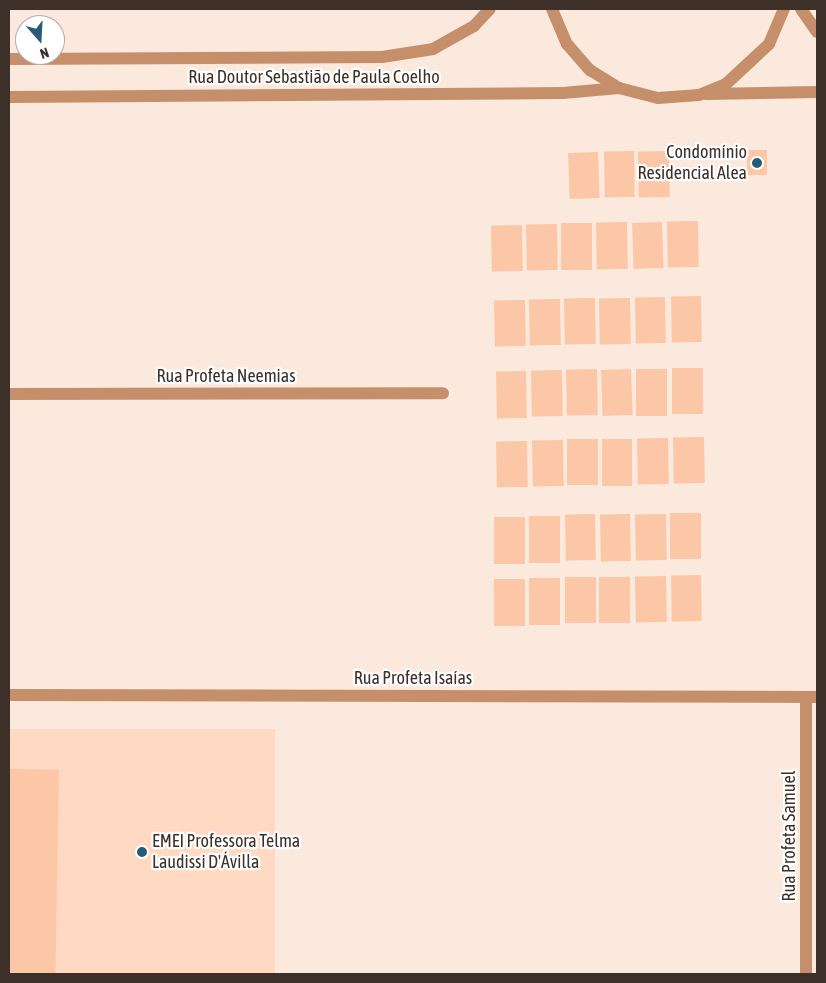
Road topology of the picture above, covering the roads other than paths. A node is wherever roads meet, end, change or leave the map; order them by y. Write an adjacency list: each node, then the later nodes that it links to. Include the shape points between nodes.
1 (490, 9): 6 (street, Rua Doutor Sebastião de Paula Coelho, via 474,26 433,48 382,57)
2 (552, 9): 7 (street, via 567,44 590,70)
3 (784, 9): 9 (street, via 769,44 750,67)
4 (801, 9): 5 (street)
5 (817, 32)
6 (9, 59)
7 (618, 88): 9 (street, via 658,98); 10 (street, Rua Doutor Sebastião de Paula Coelho, via 563,93)
8 (817, 92): 9 (street, via 799,99)
9 (699, 94)
10 (9, 97)
11 (443, 393): 12 (street, Rua Profeta Neemias)
12 (9, 394)
13 (9, 695): 14 (street, Rua Profeta Isaías)
14 (812, 697): 15 (street, Rua Profeta Samuel)
15 (806, 974)

